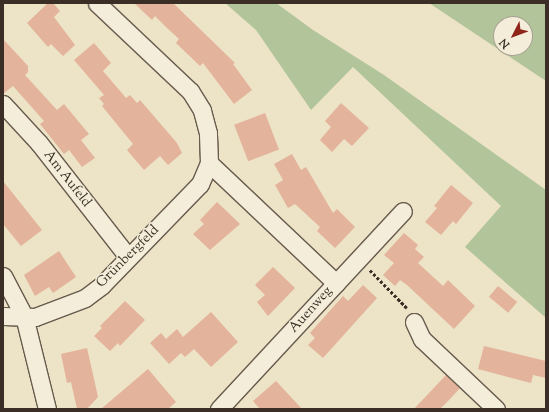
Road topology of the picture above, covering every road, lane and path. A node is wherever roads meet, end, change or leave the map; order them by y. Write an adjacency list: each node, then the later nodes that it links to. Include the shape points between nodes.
1 (97, 3): 3 (street, Grünbergfeld, via 190,91 202,110 208,133)
2 (3, 104): 5 (street, Am Aufeld, via 39,143)
3 (209, 163): 5 (street, Grünbergfeld, via 200,184); 8 (street)
4 (403, 211): 6 (street, Auenweg)
5 (128, 258): 10 (street, Grünbergfeld, via 85,298 35,316)
6 (358, 259): 8 (street, Auenweg); 11 (path, via 405,303)
7 (3, 276): 10 (street)
8 (336, 283): 13 (street, Auenweg)
9 (3, 316): 10 (street, Grünbergfeld)
10 (24, 316): 12 (street)
11 (414, 322): 14 (street, via 422,339)
12 (47, 409)
13 (220, 409)
14 (496, 409)

